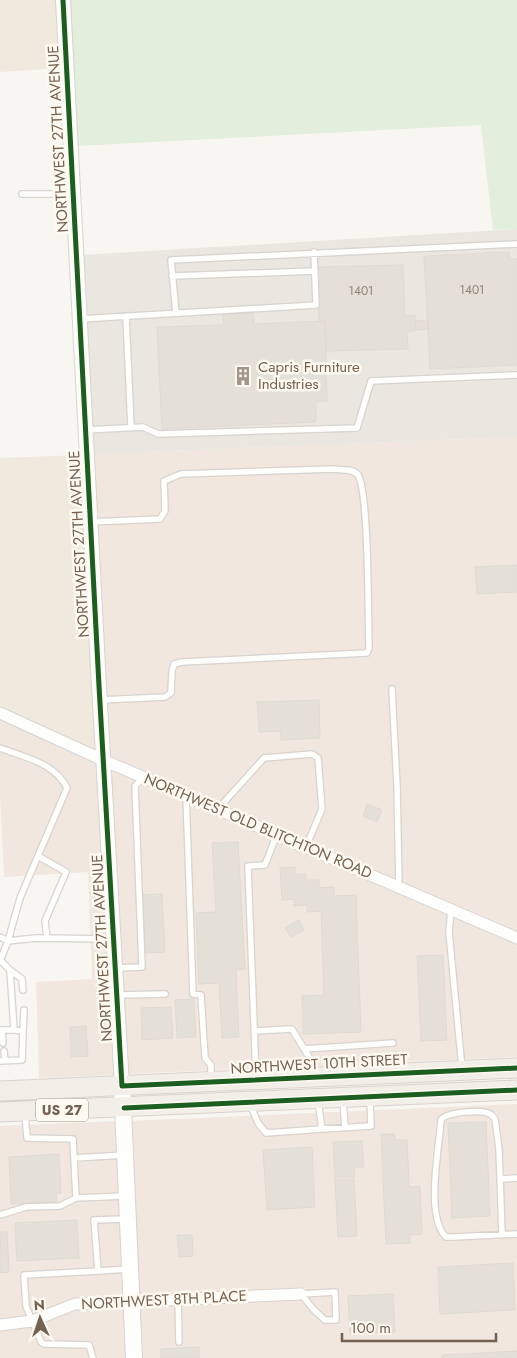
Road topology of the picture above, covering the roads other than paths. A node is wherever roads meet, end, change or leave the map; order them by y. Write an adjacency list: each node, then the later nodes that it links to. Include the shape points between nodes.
1 (64, 0): 3 (street, NORTHWEST 27TH AVENUE)
2 (22, 194): 3 (lane)
3 (74, 194): 10 (street, NORTHWEST 27TH AVENUE)
4 (517, 244): 5 (lane)
5 (314, 252): 6 (lane); 7 (lane, via 171,260)
6 (315, 270): 7 (lane); 8 (lane, via 316,305)
7 (172, 276): 8 (lane)
8 (176, 313): 9 (lane)
9 (126, 316): 10 (lane); 12 (lane)
10 (80, 319): 13 (street, NORTHWEST 27TH AVENUE)
11 (517, 375): 12 (lane, via 371,381 357,428 158,434 142,427)
12 (131, 427): 13 (lane)
13 (86, 430): 14 (street, NORTHWEST 27TH AVENUE)
14 (90, 522): 16 (street, NORTHWEST 27TH AVENUE); 16 (lane, via 160,518 165,512 164,481 181,474 351,471 359,478 364,507 369,648 366,653 182,662 174,664 171,693 165,697)
15 (392, 689): 26 (lane)
16 (100, 700): 19 (street, NORTHWEST 27TH AVENUE)
17 (0, 713): 19 (street, NORTHWEST OLD BLITCHTON ROAD)
18 (0, 748): 25 (lane, via 47,767 61,777 67,788)
19 (103, 760): 20 (street, NORTHWEST OLD BLITCHTON ROAD); 31 (street, NORTHWEST 27TH AVENUE)
20 (144, 777): 21 (street, NORTHWEST OLD BLITCHTON ROAD); 34 (lane, via 135,786 142,967)
21 (186, 796): 22 (street, NORTHWEST OLD BLITCHTON ROAD); 53 (lane, via 193,994 201,994 205,1058 211,1065)
22 (218, 809): 23 (street, NORTHWEST OLD BLITCHTON ROAD); 24 (lane, via 264,758 312,754 318,758 322,809)
23 (277, 834): 24 (street, NORTHWEST OLD BLITCHTON ROAD); 43 (lane, via 266,865 248,866)
24 (306, 847): 26 (street, NORTHWEST OLD BLITCHTON ROAD)
25 (38, 856): 29 (lane, via 66,872 45,921); 32 (lane, via 20,898)
26 (399, 887): 27 (street, NORTHWEST OLD BLITCHTON ROAD)
27 (450, 909): 30 (street, NORTHWEST OLD BLITCHTON ROAD); 50 (lane, via 449,941)
28 (0, 937): 32 (lane)
29 (47, 938): 31 (lane); 32 (lane)
30 (517, 938)
31 (114, 939): 34 (street, NORTHWEST 27TH AVENUE)
32 (8, 941): 33 (lane)
33 (1, 961): 35 (lane)
34 (115, 968): 38 (street, NORTHWEST 27TH AVENUE)
35 (10, 970): 36 (lane, via 22,979); 41 (lane)
36 (23, 990)
37 (165, 994): 38 (lane)
38 (117, 995): 54 (street, NORTHWEST 27TH AVENUE)
39 (24, 1010): 42 (lane)
40 (1, 1030): 41 (lane); 44 (lane)
41 (14, 1030): 42 (lane)
42 (23, 1031): 48 (lane, via 22,1060)
43 (254, 1031): 46 (lane, via 292,1030); 52 (lane)
44 (3, 1043)
45 (393, 1043): 46 (lane)
46 (304, 1049): 51 (lane)
47 (4, 1052): 48 (lane)
48 (2, 1061)
49 (517, 1068): 50 (highway, NORTHWEST 10TH STREET / US 27)
50 (462, 1070): 51 (highway, NORTHWEST 10TH STREET / US 27)
51 (316, 1076): 52 (highway, NORTHWEST 10TH STREET / US 27); 59 (highway)
52 (256, 1080): 53 (highway, NORTHWEST 10TH STREET / US 27)
53 (212, 1082): 54 (highway, NORTHWEST 10TH STREET / US 27)
54 (122, 1086): 56 (highway, NORTHWEST 10TH STREET / US 27); 61 (main road, NORTHWEST 27TH AVENUE)
55 (517, 1090): 57 (highway, US 27)
56 (0, 1091)
57 (370, 1096): 58 (highway, US 27); 64 (lane, via 371,1126)
58 (343, 1098): 59 (highway, US 27); 64 (lane)
59 (318, 1099): 60 (highway, US 27); 65 (lane)
60 (249, 1102): 61 (highway, US 27); 65 (lane, via 266,1133)
61 (124, 1108): 62 (highway, US 27); 66 (main road, NORTHWEST 27TH AVENUE)
62 (25, 1111): 63 (highway, US 27); 67 (lane, via 27,1138 73,1139)
63 (0, 1112)
64 (345, 1128): 65 (lane)
65 (322, 1129)
66 (126, 1155): 67 (lane); 70 (main road, NORTHWEST 27TH AVENUE)
67 (74, 1158): 71 (lane)
68 (517, 1178): 69 (lane)
69 (500, 1179): 75 (lane); 75 (lane, via 497,1127 491,1114 450,1113 443,1116 435,1171 440,1231 446,1237)
70 (127, 1196): 71 (lane); 73 (main road, NORTHWEST 27TH AVENUE)
71 (76, 1198): 72 (lane, via 60,1206 26,1207)
72 (0, 1215)
73 (128, 1218): 76 (main road, NORTHWEST 27TH AVENUE); 77 (lane, via 94,1220)
74 (517, 1234): 75 (lane)
75 (502, 1235)
76 (130, 1269): 77 (lane); 80 (main road, NORTHWEST 27TH AVENUE)
77 (98, 1271): 81 (lane, via 24,1275 26,1306)
78 (301, 1294): 78 (lane, via 320,1317 336,1320 335,1292); 79 (street, NORTHWEST 8TH PLACE)
79 (178, 1299): 80 (street, NORTHWEST 8TH PLACE); 83 (lane)
80 (131, 1301): 81 (street, NORTHWEST 8TH PLACE, via 75,1304); 85 (main road, NORTHWEST 27TH AVENUE)
81 (32, 1321): 82 (street, NORTHWEST 8TH PLACE); 84 (lane, via 44,1344 89,1345)
82 (0, 1325)
83 (179, 1342)
84 (93, 1358)
85 (134, 1358)

